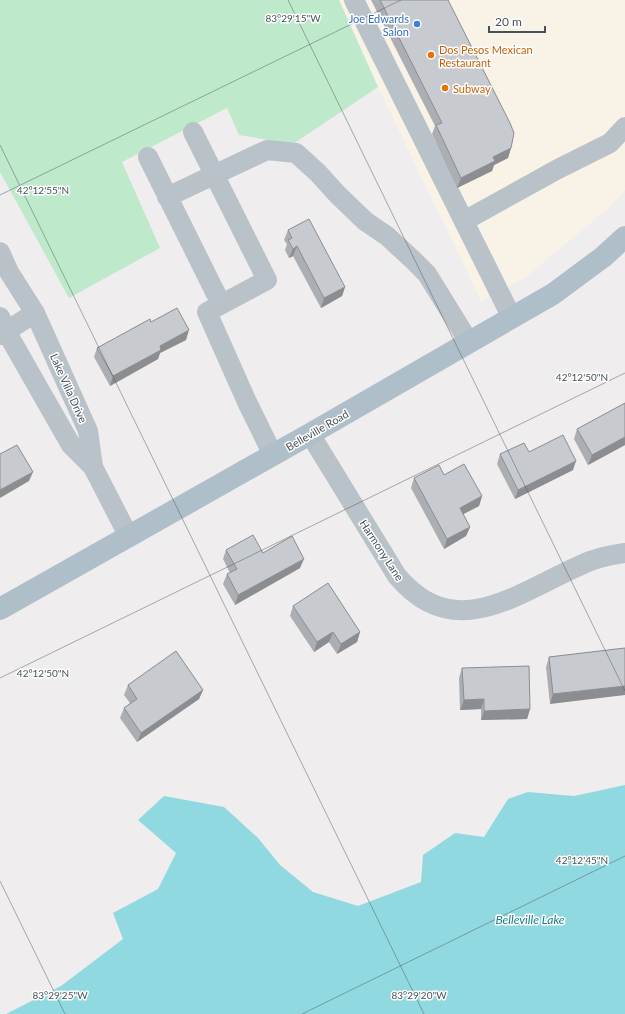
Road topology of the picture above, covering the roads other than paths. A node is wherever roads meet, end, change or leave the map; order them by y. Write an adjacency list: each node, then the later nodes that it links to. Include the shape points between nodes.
1 (354, 0): 7 (street)
2 (625, 127): 7 (street, via 610,143)
3 (193, 132): 5 (street)
4 (148, 157): 6 (street)
5 (214, 174): 6 (street); 10 (street, via 267,280); 14 (street, via 267,150 296,153 365,221 387,236 427,274)
6 (167, 197): 10 (street)
7 (464, 221): 12 (street)
8 (625, 237): 12 (main road, Belleville Road, via 603,257 553,294)
9 (0, 252): 11 (street, Lake Villa Drive, via 9,272)
10 (221, 304): 16 (street, via 207,312)
11 (35, 313): 13 (street, Lake Villa Drive); 17 (street, Lake Villa Drive, via 88,431)
12 (512, 318): 14 (main road, Belleville Road)
13 (2, 327): 17 (street, Lake Villa Drive, via 71,446)
14 (469, 342): 15 (main road, Belleville Road)
15 (310, 434): 16 (main road, Belleville Road); 19 (street, Harmony Lane, via 397,576 415,594 438,606 451,610 477,610 498,604 582,564)
16 (273, 455): 18 (main road, Belleville Road)
17 (93, 467): 18 (street, Lake Villa Drive)
18 (129, 536): 20 (main road, Belleville Road)
19 (625, 553)
20 (0, 609)

